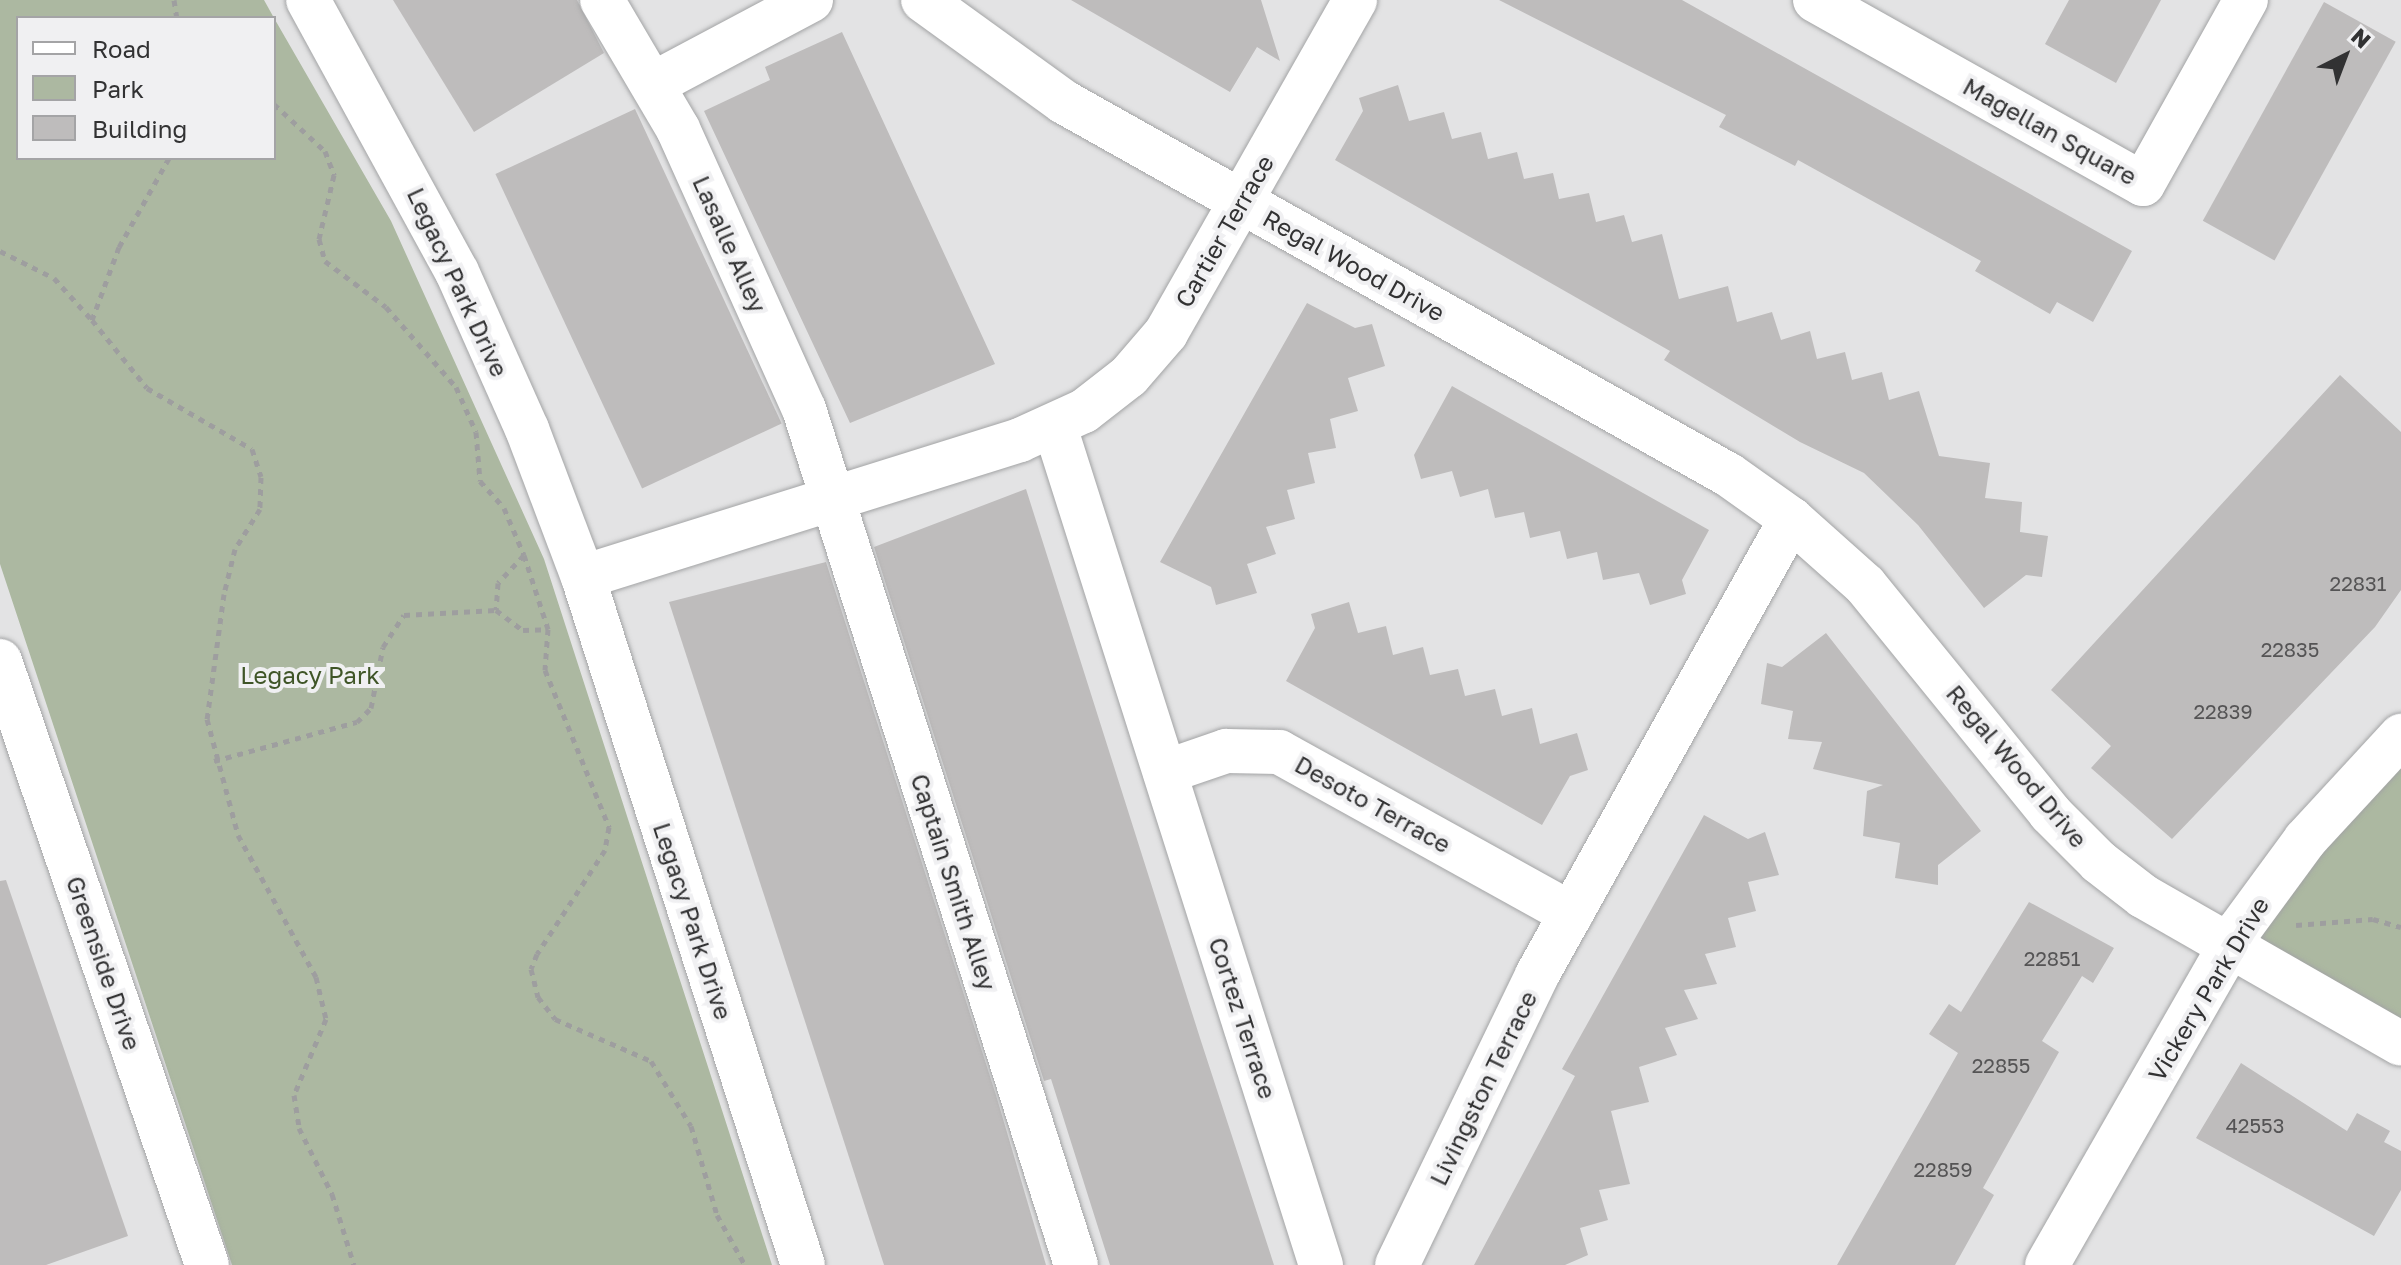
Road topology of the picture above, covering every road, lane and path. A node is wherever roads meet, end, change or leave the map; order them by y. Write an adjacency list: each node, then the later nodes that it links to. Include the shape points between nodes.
1 (308, 0): 18 (street, Legacy Park Drive, via 457,272)
2 (602, 0): 8 (street, Lasalle Alley)
3 (811, 0): 8 (street)
4 (923, 0): 11 (street, Regal Wood Drive, via 1014,71)
5 (1355, 0): 11 (street, Cartier Terrace)
6 (1815, 0): 7 (street, Magellan Square, via 2143,184)
7 (2246, 0)
8 (653, 84): 15 (street, Lasalle Alley, via 804,409)
9 (276, 106): 17 (path, via 325,151 334,175 319,239 325,261 386,307 456,387 476,432 480,481 504,508)
10 (168, 160): 13 (path, via 119,247)
11 (1241, 202): 14 (street, Cartier Terrace, via 1166,333 1129,376); 16 (street, Regal Wood Drive, via 1729,475)
12 (0, 251): 13 (path, via 54,278)
13 (92, 320): 24 (path, via 147,388 252,449 261,477 260,509 235,549 211,671 207,719)
14 (1055, 427): 15 (street, Cartier Terrace); 25 (street)
15 (832, 499): 18 (street); 34 (street, Captain Smith Alley)
16 (1791, 519): 26 (street); 28 (street, Regal Wood Drive, via 1865,585 2050,813 2099,862)
17 (524, 555): 19 (path, via 498,583); 20 (path)
18 (583, 577): 33 (street, Legacy Park Drive)
19 (496, 610): 20 (path, via 523,630); 24 (path, via 404,615 383,647 371,708 357,722)
20 (548, 629): 32 (path, via 545,670 609,827 605,850 531,969 538,997 555,1019 651,1061 691,1126 717,1215)
21 (0, 661): 23 (street, Greenside Drive)
22 (2401, 736): 28 (street, Vickery Park Drive, via 2305,840)
23 (16, 753): 30 (street, Greenside Drive)
24 (214, 761): 31 (path, via 233,799 238,835 316,977 326,1019 294,1095 299,1128 332,1194)
25 (1165, 772): 26 (street, Desoto Terrace, via 1226,751 1279,752); 35 (street, Cortez Terrace)
26 (1571, 914): 36 (street, Livingston Terrace)
27 (2401, 927): 28 (path, via 2373,919)
28 (2234, 938): 29 (street, Regal Wood Drive); 37 (street, Vickery Park Drive)
29 (2401, 1044)
30 (207, 1265)
31 (354, 1265)
32 (745, 1265)
33 (803, 1265)
34 (1076, 1265)
35 (1321, 1265)
36 (1397, 1265)
37 (2047, 1265)

